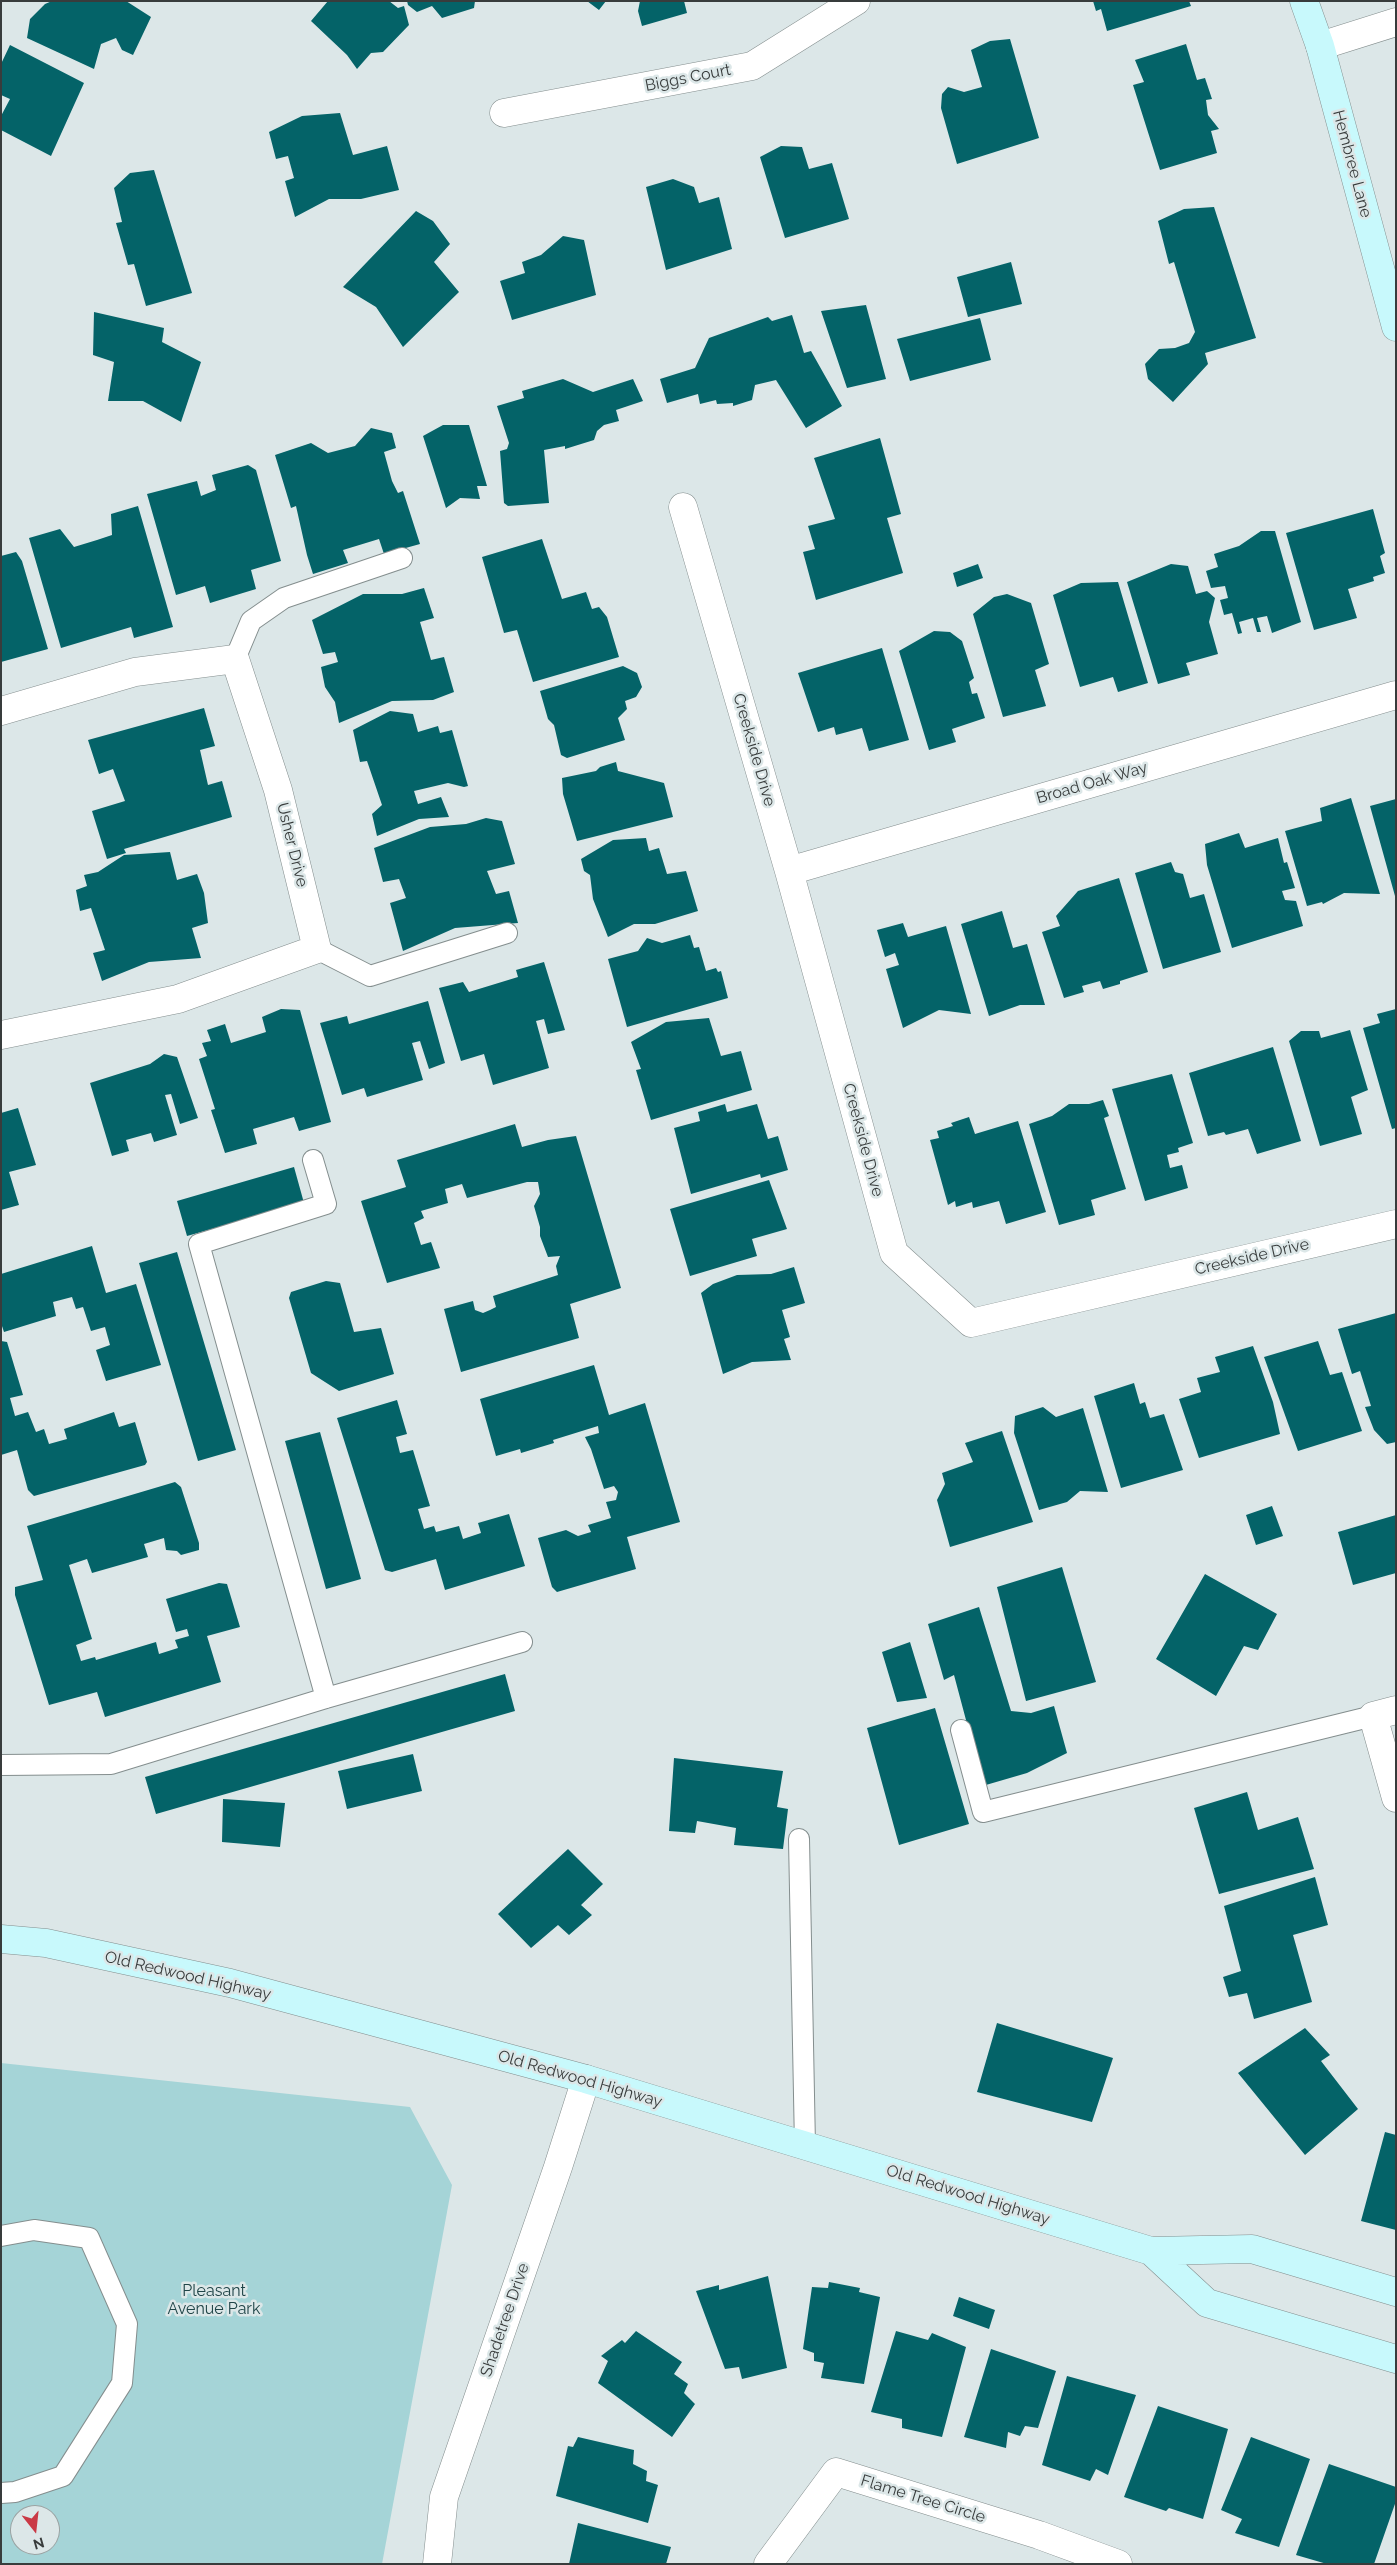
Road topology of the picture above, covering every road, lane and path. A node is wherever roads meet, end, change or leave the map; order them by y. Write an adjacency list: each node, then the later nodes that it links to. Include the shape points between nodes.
1 (856, 1): 5 (street, Biggs Court, via 752,66)
2 (1304, 1): 4 (main road, Hembree Lane)
3 (1396, 22): 4 (street)
4 (1320, 46): 6 (main road, Hembree Lane)
5 (504, 114)
6 (1396, 327)
7 (683, 507): 12 (street, Creekside Drive)
8 (402, 558): 9 (lane, via 284,598 251,621)
9 (235, 659): 11 (street, via 135,672); 14 (street, Usher Drive, via 278,790)
10 (1396, 695): 12 (street, Broad Oak Way)
11 (1, 711)
12 (789, 871): 17 (street, Creekside Drive, via 894,1253 971,1323)
13 (507, 933): 14 (lane, via 370,976)
14 (317, 949): 15 (street, via 178,999)
15 (1, 1035)
16 (313, 1160): 19 (lane, via 326,1204 199,1244)
17 (1396, 1224)
18 (522, 1642): 19 (lane)
19 (326, 1698): 22 (lane, via 111,1764)
20 (1384, 1713): 21 (lane, via 983,1812); 23 (street)
21 (961, 1730)
22 (1, 1764)
23 (1396, 1798)
24 (799, 1840): 27 (lane)
25 (1, 1939): 26 (main road, Old Redwood Highway, via 46,1943 230,1983)
26 (586, 2079): 27 (main road, Old Redwood Highway); 33 (street, Shadetree Drive, via 444,2497)
27 (805, 2146): 29 (main road, Old Redwood Highway)
28 (1, 2236): 32 (lane, via 34,2230 90,2238 127,2324 122,2383 63,2476 15,2492)
29 (1151, 2251): 30 (main road, Old Redwood Highway, via 1252,2249); 31 (main road, Old Redwood Highway, via 1207,2303)
30 (1396, 2292)
31 (1396, 2359)
32 (1, 2493)
33 (438, 2564)
34 (768, 2564): 35 (street, Flame Tree Circle, via 836,2472 1039,2535)
35 (1118, 2564)

